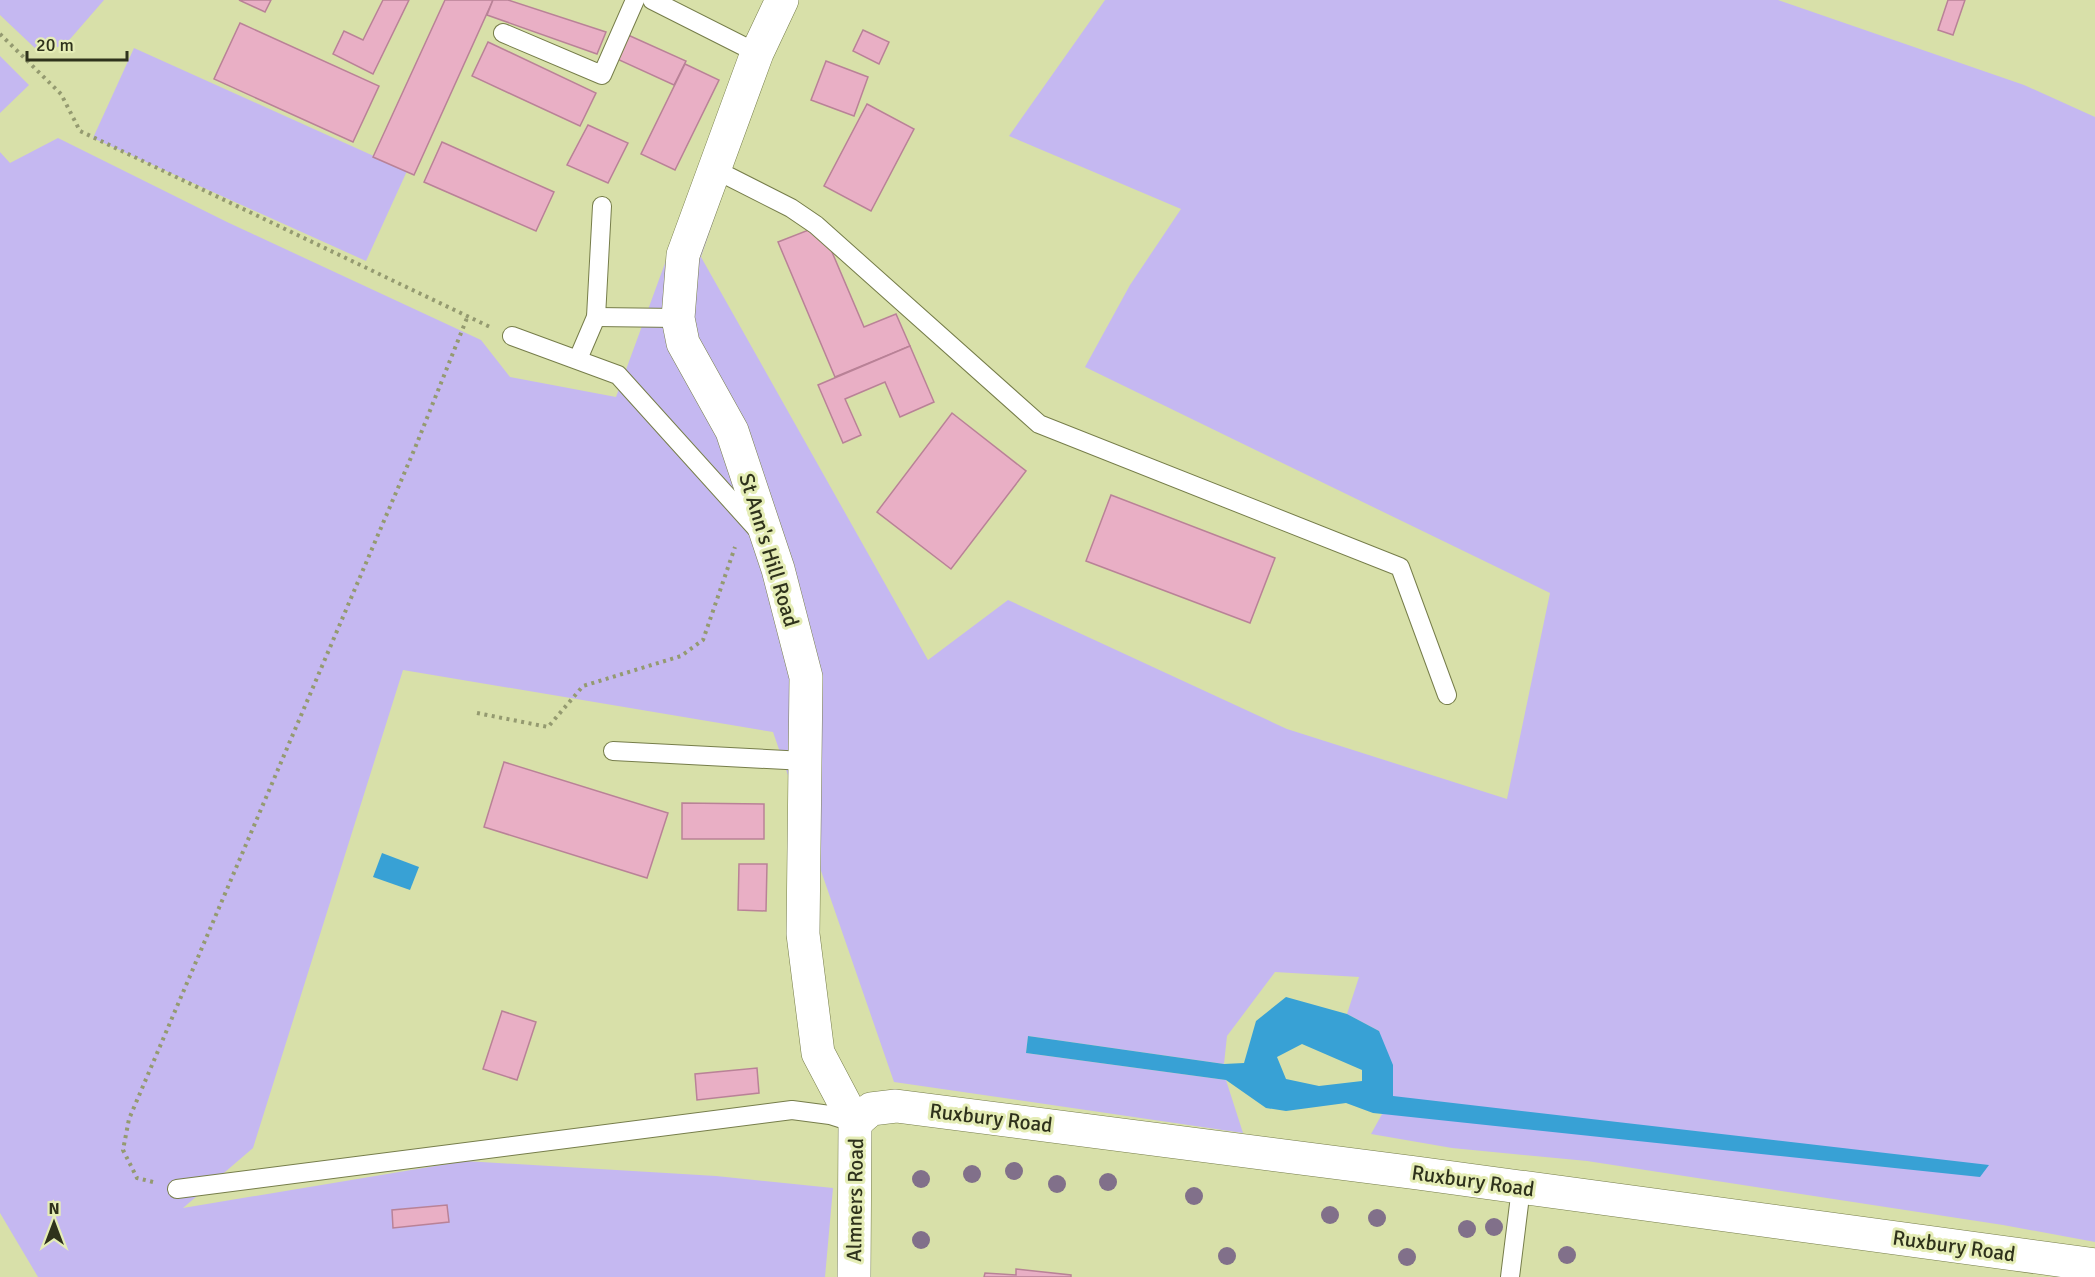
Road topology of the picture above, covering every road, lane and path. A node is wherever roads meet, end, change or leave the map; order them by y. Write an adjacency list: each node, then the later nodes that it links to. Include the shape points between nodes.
1 (635, 0): 4 (lane, via 602,75)
2 (652, 0): 6 (lane)
3 (782, 0): 6 (street, St Ann's Hill Road)
4 (503, 33)
5 (0, 34): 10 (path, via 61,94 80,131)
6 (757, 52): 7 (street, St Ann's Hill Road)
7 (714, 169): 11 (street, St Ann's Hill Road, via 683,255); 16 (lane, via 816,225 1039,423 1400,567)
8 (602, 206): 9 (lane)
9 (596, 316): 11 (lane); 13 (lane)
10 (467, 318): 12 (path); 22 (path, via 129,1119 123,1150 137,1178)
11 (678, 318): 15 (street, St Ann's Hill Road, via 683,343 732,431)
12 (512, 336): 13 (lane)
13 (578, 359): 14 (lane, via 618,375)
14 (746, 515): 15 (lane); 17 (path, via 703,640 681,656 583,686 548,727)
15 (769, 543): 19 (street, St Ann's Hill Road, via 806,677)
16 (1447, 695)
17 (477, 713)
18 (613, 751): 19 (lane)
19 (805, 760): 20 (street, St Ann's Hill Road, via 803,934 818,1053)
20 (855, 1123): 21 (street, Ruxbury Road, via 871,1109 896,1106); 22 (lane, via 792,1110); 24 (street, Almners Road)
21 (1521, 1188): 23 (street, Ruxbury Road); 25 (lane)
22 (177, 1189)
23 (2095, 1264)
24 (854, 1277)
25 (1510, 1277)

